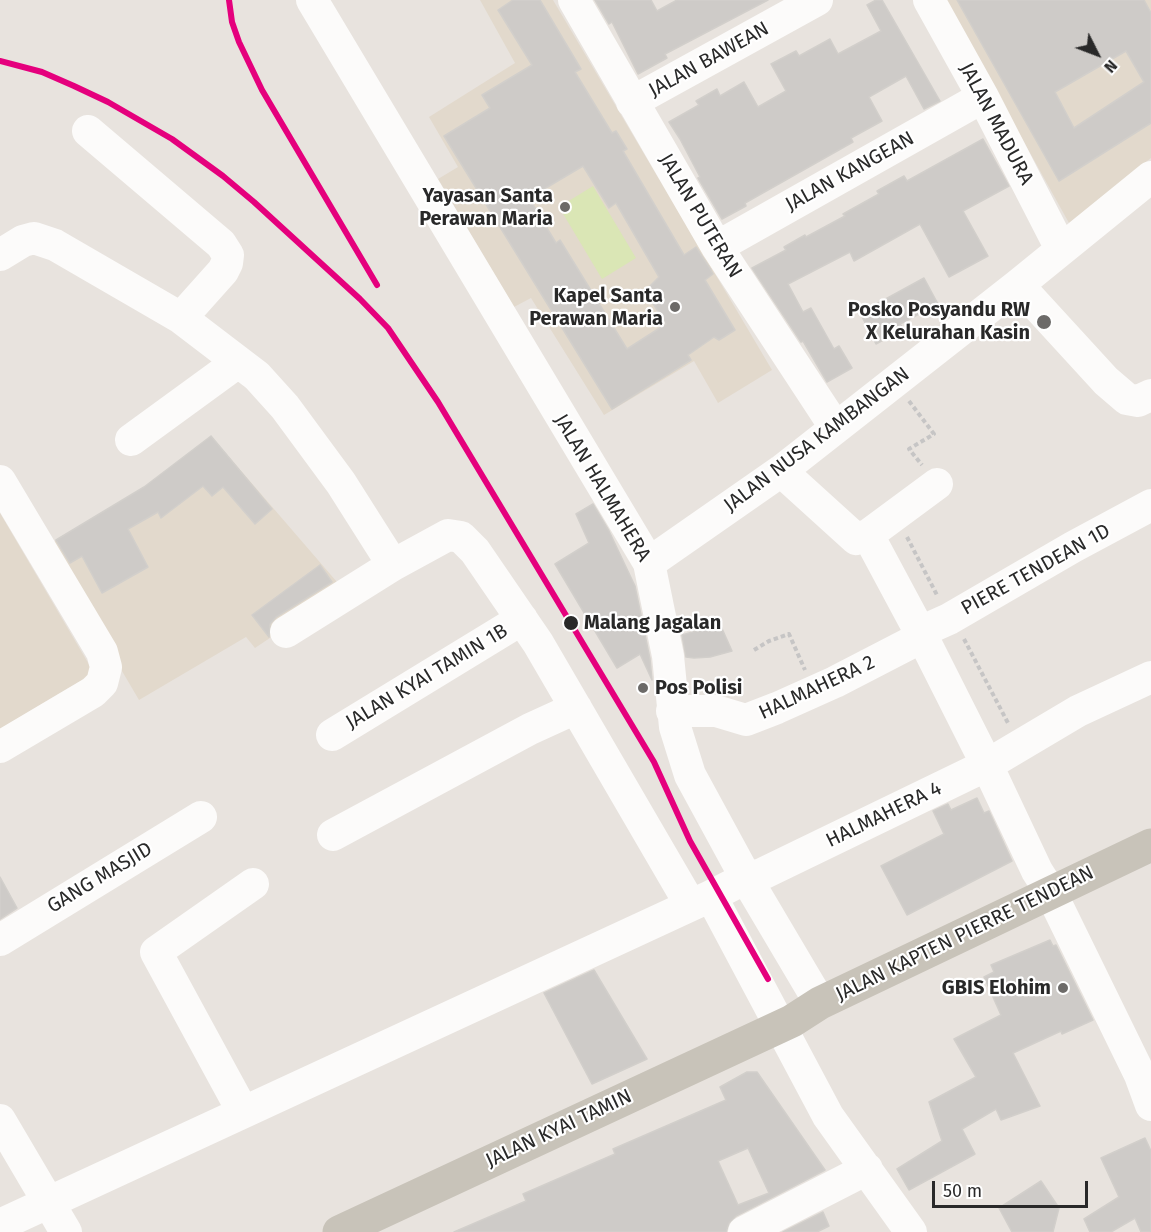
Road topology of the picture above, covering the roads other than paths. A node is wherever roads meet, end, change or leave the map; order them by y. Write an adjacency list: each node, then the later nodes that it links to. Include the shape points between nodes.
1 (312, 0): 23 (street, JALAN HALMAHERA)
2 (574, 0): 6 (street, JALAN PUTERAN)
3 (817, 0): 6 (street, JALAN BAWEAN)
4 (929, 0): 5 (street, JALAN MADURA)
5 (983, 97): 9 (street, JALAN KANGEAN); 10 (street, JALAN MADURA)
6 (632, 102): 9 (street, JALAN PUTERAN)
7 (88, 131): 13 (street, via 221,244 228,255 223,271)
8 (1151, 177): 10 (street, JALAN NUSA KAMBANGAN)
9 (717, 247): 16 (street, JALAN PUTERAN)
10 (1061, 249): 12 (street, JALAN NUSA KAMBANGAN)
11 (0, 255): 13 (street, via 22,241 44,240)
12 (1018, 285): 15 (street, via 1127,399); 16 (street, JALAN NUSA KAMBANGAN)
13 (181, 318): 14 (street)
14 (238, 362): 17 (street); 24 (street, via 257,376 285,407)
15 (1150, 398)
16 (835, 427): 18 (street, JALAN NUSA KAMBANGAN)
17 (131, 440)
18 (781, 471): 22 (street, via 852,537); 23 (street, JALAN NUSA KAMBANGAN)
19 (0, 481): 32 (street, via 102,652 106,667 102,683 93,692)
20 (938, 484): 22 (street)
21 (1151, 505): 27 (street, PIERE TENDEAN 1D)
22 (868, 535): 27 (street)
23 (649, 563): 30 (street, JALAN HALMAHERA, via 668,656)
24 (393, 565): 25 (street, via 448,535 461,537); 26 (street)
25 (522, 619): 29 (street); 31 (street, JALAN KYAI TAMIN 1B)
26 (286, 632)
27 (921, 634): 30 (street, HALMAHERA 2, via 798,699 746,720 716,711); 33 (street)
28 (1151, 677): 33 (street, HALMAHERA 4, via 1078,711)
29 (576, 708): 35 (street); 40 (street)
30 (672, 711): 37 (street, JALAN HALMAHERA, via 690,776)
31 (332, 735)
32 (0, 747)
33 (987, 765): 37 (street, HALMAHERA 4, via 762,874); 39 (street)
34 (201, 817): 41 (street, GANG MASJID)
35 (333, 835)
36 (1151, 845): 39 (main road, JALAN KAPTEN PIERRE TENDEAN)
37 (746, 878): 40 (street, HALMAHERA 4); 42 (street, JALAN HALMAHERA)
38 (253, 884): 45 (street, via 156,952)
39 (1051, 894): 42 (main road, JALAN KAPTEN PIERRE TENDEAN); 44 (street)
40 (701, 900): 43 (street); 45 (street, HALMAHERA 4)
41 (0, 940)
42 (820, 1003): 43 (main road, JALAN KAPTEN PIERRE TENDEAN)
43 (780, 1026): 47 (street, via 828,1116); 51 (main road, JALAN KYAI TAMIN)
44 (1151, 1105)
45 (243, 1112): 48 (street, HALMAHERA 4)
46 (0, 1120): 48 (street)
47 (867, 1169): 52 (street); 53 (street)
48 (49, 1203): 49 (street, HALMAHERA 4); 50 (street)
49 (0, 1225)
50 (66, 1232)
51 (339, 1232)
52 (744, 1232)
53 (911, 1232)

